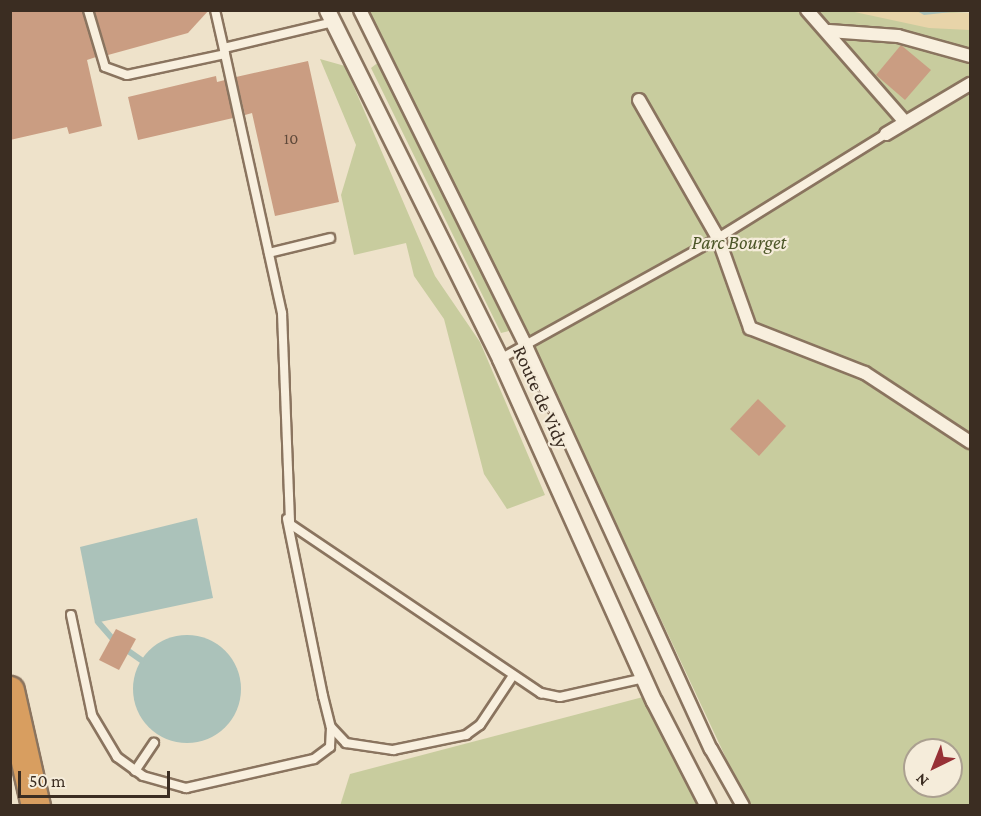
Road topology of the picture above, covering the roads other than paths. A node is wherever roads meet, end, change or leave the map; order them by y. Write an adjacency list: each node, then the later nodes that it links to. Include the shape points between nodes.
1 (88, 10): 7 (lane, via 102,62 113,73 127,75)
2 (215, 10): 7 (lane)
3 (360, 10): 16 (street)
4 (807, 10): 6 (street)
5 (330, 16): 7 (lane); 17 (street, Route de Vidy)
6 (829, 31): 8 (street, via 898,36); 11 (street)
7 (225, 51): 15 (lane)
8 (970, 56)
9 (970, 84): 11 (street)
10 (639, 100): 14 (street)
11 (905, 122): 12 (street)
12 (886, 134): 14 (lane)
13 (330, 238): 15 (lane)
14 (718, 238): 16 (lane); 18 (street, via 750,328 865,373)
15 (269, 253): 19 (lane, via 285,333)
16 (527, 348): 17 (lane); 29 (street, via 711,748)
17 (501, 359): 22 (street, Route de Vidy)
18 (970, 442)
19 (286, 516): 21 (lane, via 298,530); 24 (lane)
20 (71, 615): 26 (lane, via 92,716 103,739)
21 (512, 676): 22 (lane, via 551,697); 24 (lane, via 480,725 466,735 373,750 346,743)
22 (644, 678): 28 (street, Route de Vidy)
23 (10, 691): 27 (highway)
24 (331, 727): 26 (lane, via 330,747 314,759 219,783 166,786)
25 (154, 744): 26 (lane)
26 (135, 771)
27 (36, 806)
28 (708, 806)
29 (743, 806)

